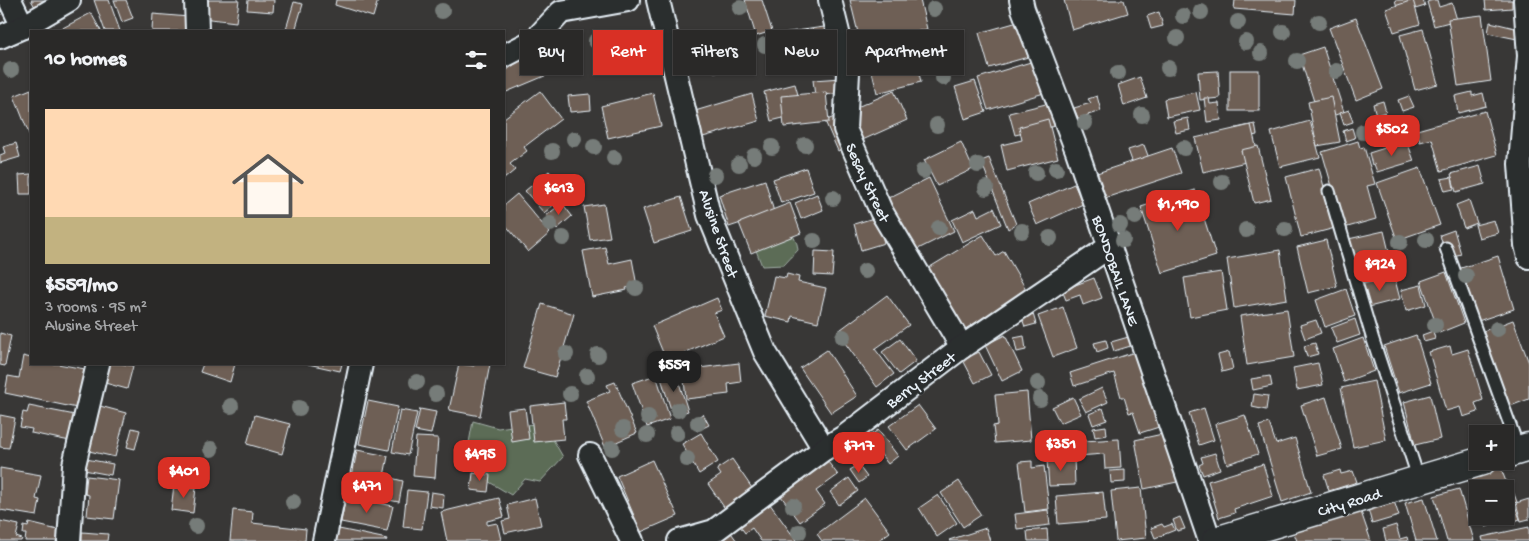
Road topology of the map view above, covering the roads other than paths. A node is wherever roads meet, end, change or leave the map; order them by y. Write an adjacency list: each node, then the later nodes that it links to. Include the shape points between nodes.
1 (10, 0): 9 (street)
2 (69, 0): 9 (street)
3 (196, 0): 10 (street)
4 (628, 0): 12 (street, via 562,12 534,40)
5 (658, 0): 21 (street, Alusine Street, via 710,214 765,352)
6 (830, 0): 18 (street, Sesay Street, via 848,73 845,130 881,211)
7 (1021, 0): 15 (street, BONDOBAIL LANE)
8 (1525, 0): 13 (street, via 1529,56)
9 (23, 27): 11 (street)
10 (197, 30)
11 (0, 37)
12 (505, 55)
13 (1527, 94): 17 (street, via 1520,164)
14 (1329, 191): 25 (lane)
15 (1109, 247): 18 (street, Berry Street); 30 (street, BONDOBAIL LANE)
16 (1446, 248): 22 (lane)
17 (1529, 257)
18 (962, 347): 21 (street, Berry Street)
19 (98, 365): 26 (street, via 74,466)
20 (361, 365): 27 (street)
21 (824, 449): 29 (street, Berry Street, via 714,531)
22 (1518, 450)
23 (590, 455): 28 (street)
24 (1469, 465): 25 (main road, City Road)
25 (1419, 480): 31 (main road, City Road)
26 (69, 541)
27 (324, 541)
28 (632, 541)
29 (679, 541)
30 (1210, 541)
31 (1216, 541)

